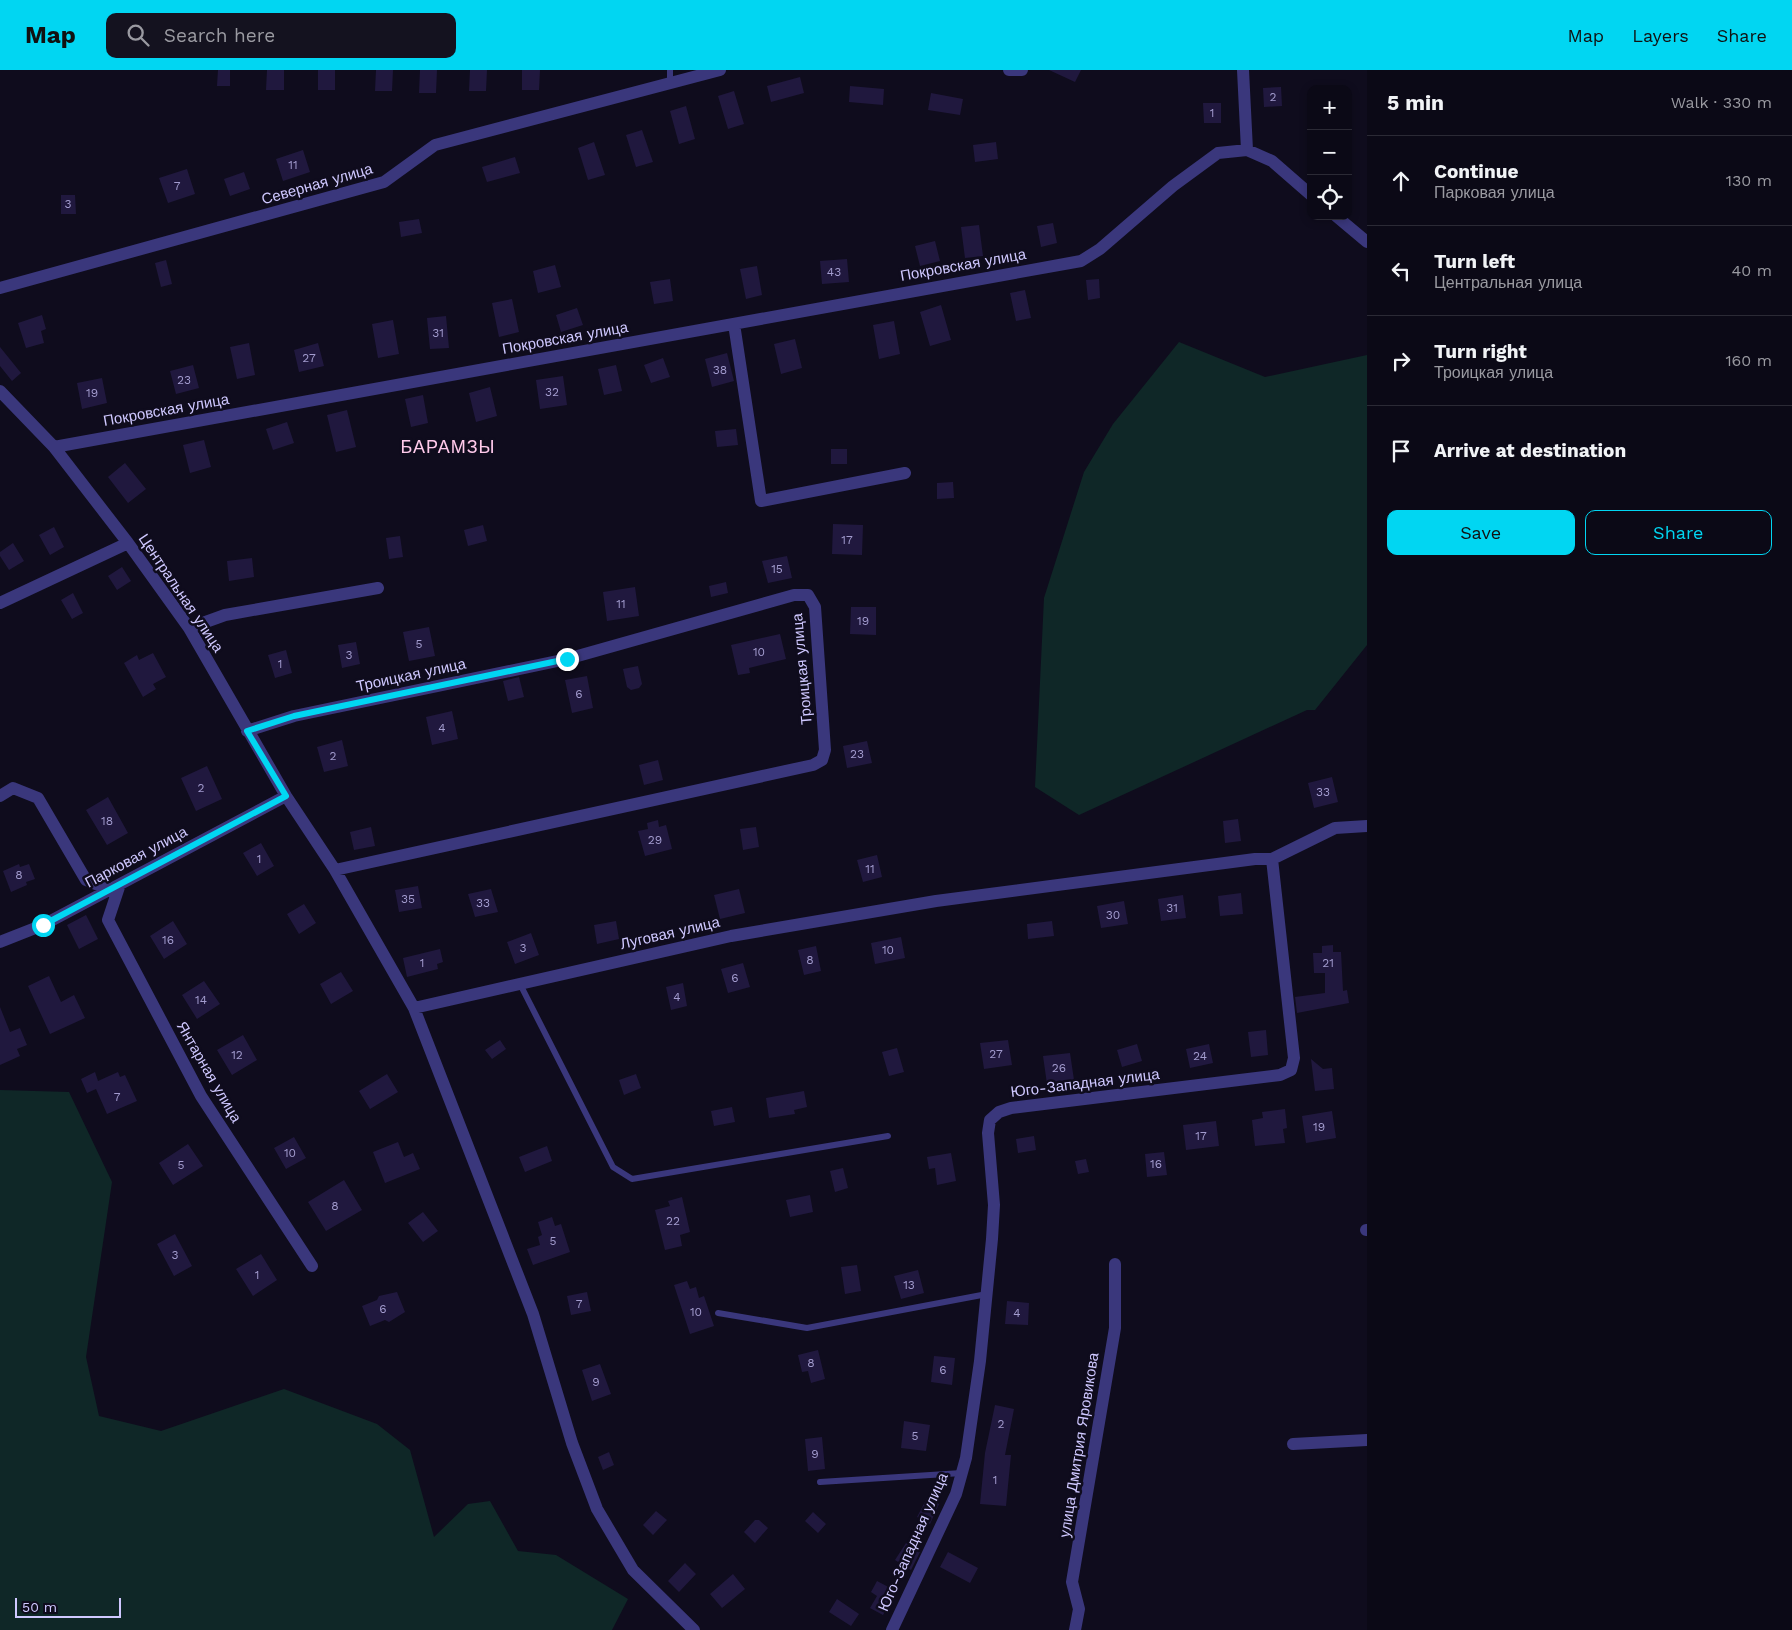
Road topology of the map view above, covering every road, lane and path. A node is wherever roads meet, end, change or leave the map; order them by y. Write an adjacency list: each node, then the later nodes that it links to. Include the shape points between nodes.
1 (670, 70): 4 (lane)
2 (720, 70): 4 (street, Северная улица)
3 (1243, 70): 5 (street)
4 (670, 83): 9 (street, Северная улица, via 434,145 384,182)
5 (1247, 150): 6 (street, via 1272,161); 10 (street, Покровская улица, via 1218,153 1173,186 1100,249 1081,260)
6 (1307, 192)
7 (1341, 220): 8 (street)
8 (1367, 242)
9 (0, 288)
10 (734, 324): 12 (street, Покровская улица); 13 (street, via 761,502)
11 (0, 391): 12 (street, Центральная улица)
12 (54, 447): 14 (street, Центральная улица)
13 (905, 473)
14 (128, 543): 16 (street); 17 (street, Центральная улица)
15 (378, 588): 17 (street, via 225,616)
16 (0, 604)
17 (189, 628): 18 (street, Центральная улица)
18 (247, 731): 20 (street, Центральная улица); 23 (street, Троицкая улица, via 294,716 567,659 794,595 808,595 815,607 825,750 822,760 813,765)
19 (0, 796): 24 (street, via 13,788 38,798 86,880)
20 (286, 796): 23 (street, Центральная улица); 24 (street, Парковая улица)
21 (1367, 826): 22 (street, via 1335,828)
22 (1272, 860): 26 (street, Луговая улица, via 1255,859 936,901 731,936); 31 (street, Юго-Западная улица, via 1294,1058 1291,1070 1280,1075 999,1112 990,1120 988,1134 994,1205)
23 (336, 870): 27 (street, Центральная улица)
24 (115, 887): 25 (street, Парковая улица, via 43,925); 30 (street, Янтарная улица, via 108,920 201,1096)
25 (0, 942)
26 (520, 984): 27 (street, Луговая улица); 28 (lane, via 613,1167 632,1179)
27 (414, 1008): 37 (street, Центральная улица, via 533,1314 572,1443 597,1509 633,1570)
28 (888, 1136)
29 (1116, 1264): 39 (street, улица Дмитрия Яровикова, via 1114,1328 1072,1582 1079,1609)
30 (312, 1266)
31 (987, 1294): 32 (lane, via 807,1328); 35 (street, Юго-Западная улица)
32 (718, 1314)
33 (1367, 1440): 34 (street)
34 (1293, 1444)
35 (962, 1473): 36 (lane); 38 (street, Юго-Западная улица, via 956,1494)
36 (820, 1482)
37 (694, 1630)
38 (892, 1630)
39 (1075, 1630)

